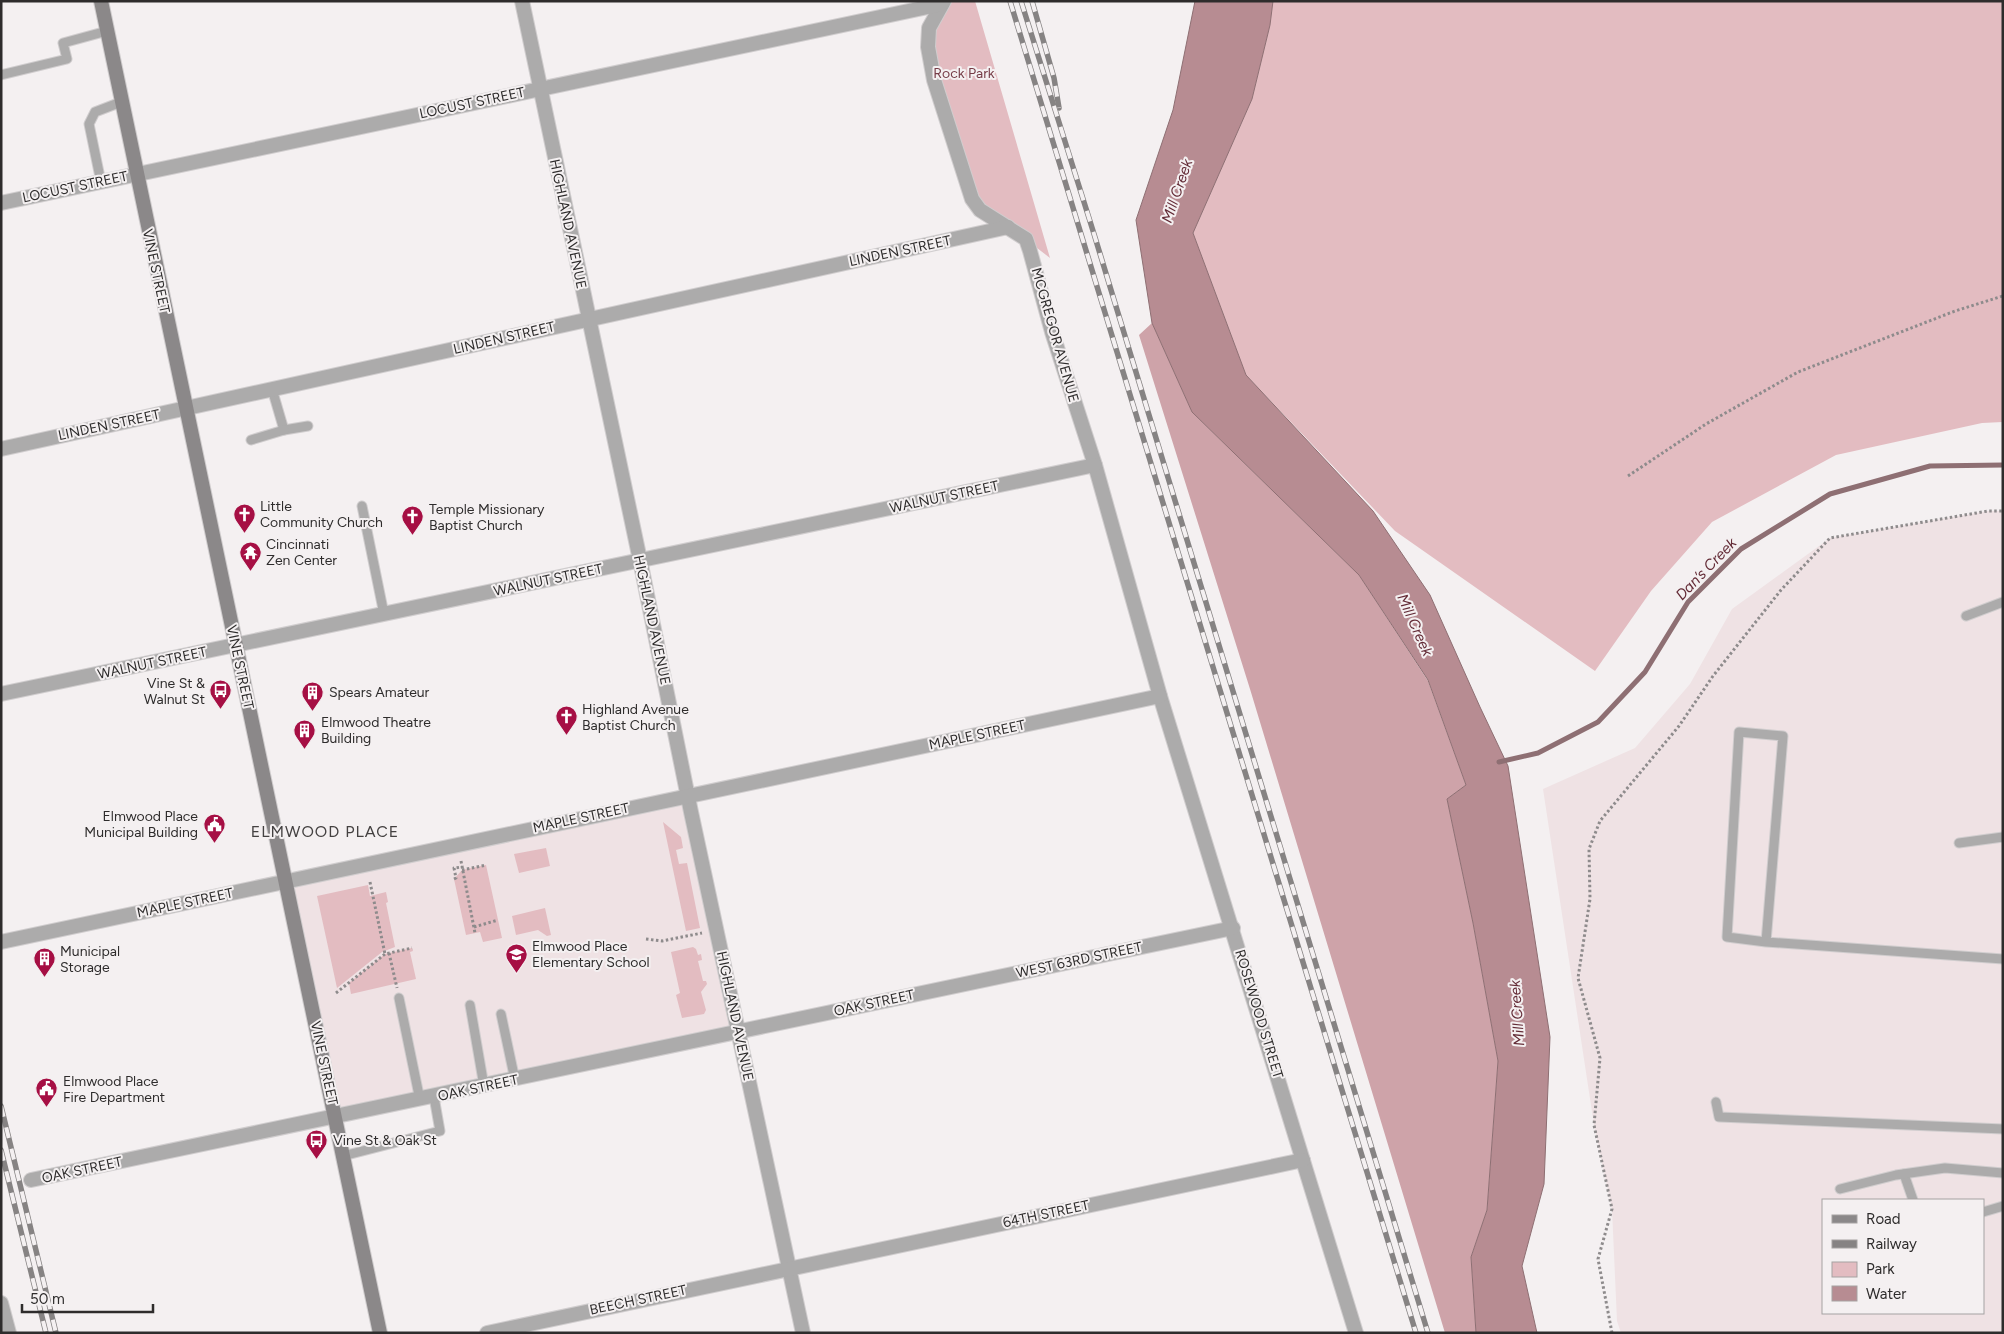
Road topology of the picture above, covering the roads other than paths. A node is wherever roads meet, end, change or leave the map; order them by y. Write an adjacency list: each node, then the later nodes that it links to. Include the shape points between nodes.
1 (100, 1): 4 (main road, VINE STREET)
2 (522, 1): 6 (street, HIGHLAND AVENUE)
3 (943, 3): 6 (street, LOCUST STREET); 11 (street, MCGREGOR AVENUE, via 934,18 928,39 934,80 972,199 980,210)
4 (107, 31): 5 (lane, via 63,43 67,59); 7 (main road, VINE STREET)
5 (1, 75)
6 (540, 89): 8 (street, LOCUST STREET); 12 (street, HIGHLAND AVENUE)
7 (121, 102): 8 (main road, VINE STREET); 9 (lane, via 95,112 90,124)
8 (136, 174): 9 (street, LOCUST STREET); 14 (main road, VINE STREET)
9 (101, 182): 10 (street, LOCUST STREET)
10 (1, 203)
11 (1008, 227): 12 (street, LINDEN STREET); 19 (street, MCGREGOR AVENUE, via 1026,239)
12 (588, 319): 13 (street, LINDEN STREET); 21 (street, HIGHLAND AVENUE)
13 (272, 390): 14 (street, LINDEN STREET); 16 (lane)
14 (185, 408): 18 (street, LINDEN STREET); 25 (main road, VINE STREET)
15 (308, 426): 16 (lane)
16 (284, 430): 17 (lane)
17 (250, 440)
18 (1, 449)
19 (1095, 465): 21 (street, WALNUT STREET); 27 (street, MCGREGOR AVENUE)
20 (362, 506): 23 (lane)
21 (640, 560): 23 (street, WALNUT STREET); 28 (street, HIGHLAND AVENUE)
22 (2003, 602): 24 (lane)
23 (384, 614): 25 (street, WALNUT STREET)
24 (1966, 616)
25 (235, 645): 26 (street, WALNUT STREET); 31 (main road, VINE STREET)
26 (1, 694)
27 (1160, 696): 28 (street, MAPLE STREET); 32 (street, ROSEWOOD STREET)
28 (689, 795): 31 (street, MAPLE STREET); 40 (street, HIGHLAND AVENUE)
29 (2003, 836): 30 (lane)
30 (1959, 843)
31 (286, 881): 33 (street, MAPLE STREET); 46 (main road, VINE STREET)
32 (1233, 928): 36 (street, WEST 63RD STREET); 49 (street, ROSEWOOD STREET)
33 (1, 942)
34 (1766, 942): 34 (lane, via 1783,736 1739,732 1727,936); 35 (lane)
35 (2003, 959)
36 (925, 992): 40 (street, OAK STREET)
37 (399, 998): 44 (lane)
38 (470, 1005): 42 (lane)
39 (501, 1014): 41 (lane)
40 (738, 1032): 41 (street, OAK STREET); 57 (street, HIGHLAND AVENUE)
41 (515, 1080): 42 (street, OAK STREET)
42 (484, 1086): 43 (street, OAK STREET)
43 (434, 1097): 44 (street, OAK STREET); 48 (lane, via 440,1131)
44 (420, 1100): 46 (street, OAK STREET)
45 (1716, 1102): 47 (lane, via 1719,1117)
46 (336, 1118): 48 (main road, VINE STREET); 52 (street, OAK STREET)
47 (2003, 1129)
48 (344, 1156): 60 (main road, VINE STREET)
49 (1304, 1160): 57 (street, 64TH STREET); 63 (street, ROSEWOOD STREET)
50 (2003, 1173): 51 (lane, via 1945,1168)
51 (1904, 1174): 53 (lane); 54 (lane)
52 (31, 1180)
53 (1840, 1189)
54 (1913, 1199)
55 (2003, 1206): 56 (lane)
56 (1984, 1212)
57 (790, 1268): 61 (street, BEECH STREET); 62 (street, HIGHLAND AVENUE)
58 (1, 1303): 59 (street)
59 (6, 1328)
60 (380, 1333)
61 (487, 1333)
62 (803, 1333)
63 (1356, 1333)

